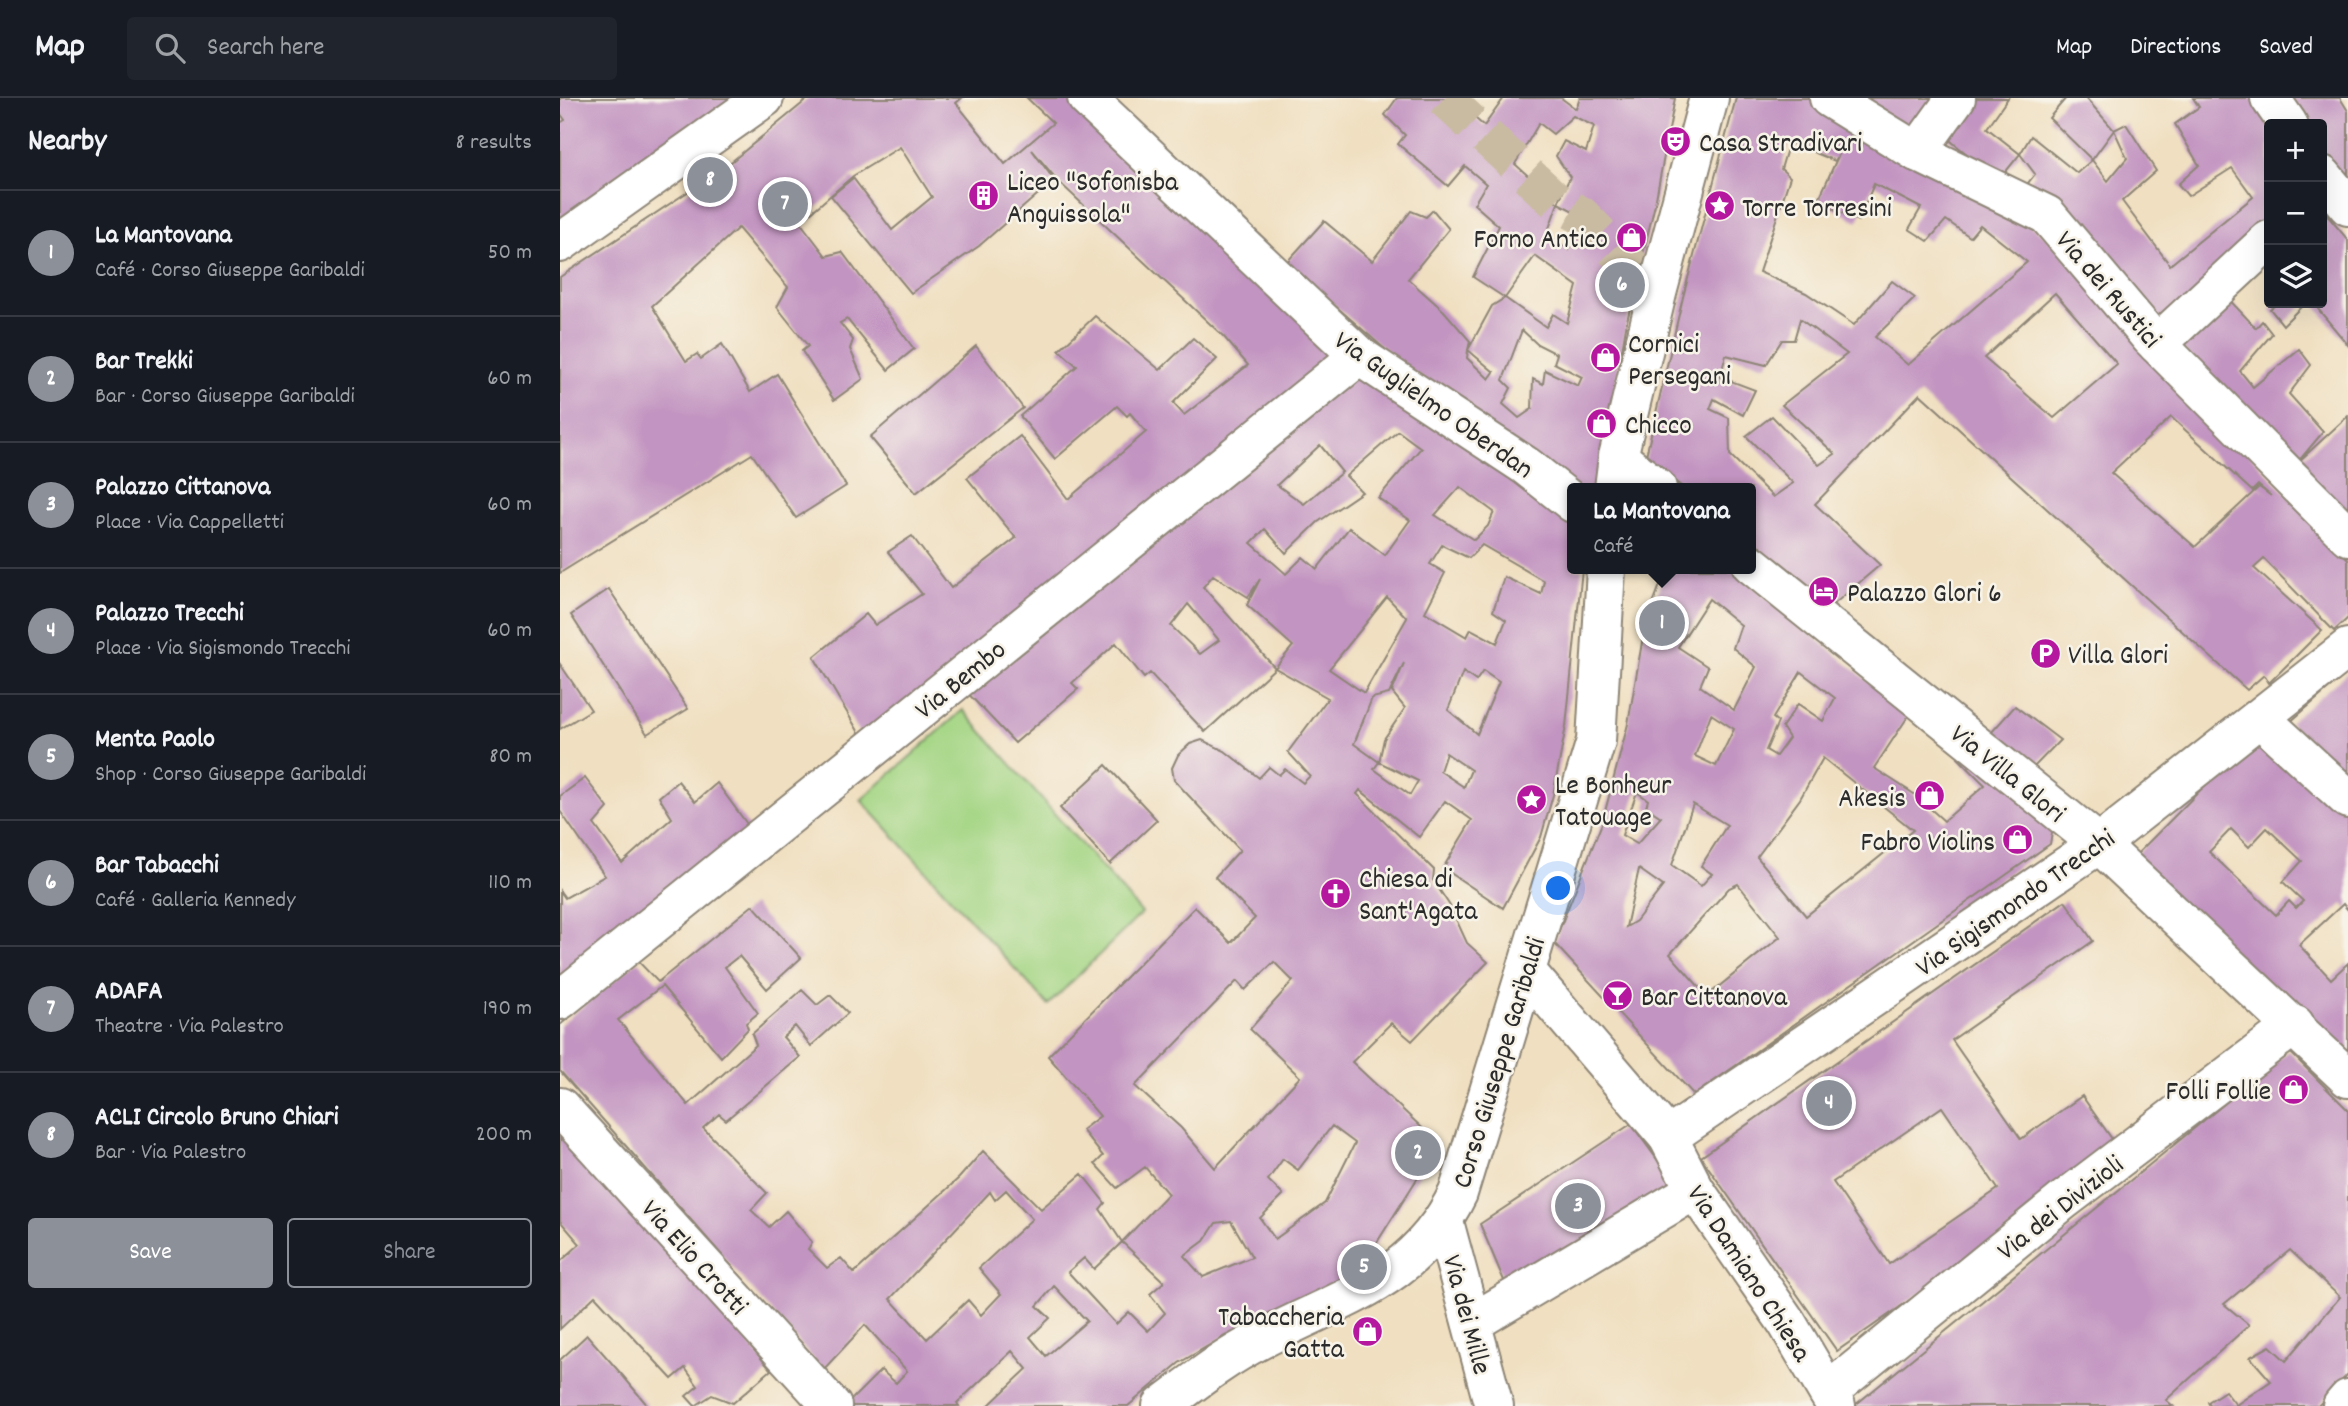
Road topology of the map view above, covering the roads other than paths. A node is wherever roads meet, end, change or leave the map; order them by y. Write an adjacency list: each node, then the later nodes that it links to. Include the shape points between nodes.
1 (764, 98): 9 (street)
2 (1087, 98): 12 (street, Via Guglielmo Oberdan)
3 (1709, 98): 13 (street, via 1648,284)
4 (1829, 98): 8 (street, Via dei Rustici)
5 (1956, 98): 8 (street)
6 (2270, 98): 7 (street)
7 (2285, 119)
8 (1917, 152): 11 (street, Via dei Rustici, via 2047,215)
9 (560, 243)
10 (2264, 245): 11 (street)
11 (2157, 344): 16 (street, Via dei Rustici)
12 (1359, 356): 15 (street, Via Guglielmo Oberdan); 24 (street, Via Bembo)
13 (1616, 473): 14 (street)
14 (1643, 483)
15 (1567, 498)
16 (2348, 536)
17 (1756, 568): 22 (street, Via Villa Glori)
18 (1606, 574): 23 (street, Corso Giuseppe Garibaldi, via 1596,741)
19 (2348, 648): 20 (street, Via Sigismondo Trecchi)
20 (2261, 719): 21 (street); 22 (street, Via Sigismondo Trecchi)
21 (2348, 799)
22 (2099, 844): 25 (street, Via Villa Glori); 28 (street, Via Sigismondo Trecchi)
23 (1526, 971): 28 (street, Via Damiano Chiesa); 30 (street, Corso Giuseppe Garibaldi, via 1458,1193)
24 (560, 1000)
25 (2295, 1025): 26 (street, Via Villa Glori); 32 (street, Via dei Divizioli, via 2064,1200)
26 (2348, 1078)
27 (560, 1107): 34 (street, Via Elio Crotti)
28 (1668, 1137): 29 (street, Via Damiano Chiesa)
29 (1695, 1190): 31 (street); 32 (street, Via Damiano Chiesa, via 1787,1323)
30 (1444, 1222): 31 (street, Via dei Mille); 35 (street, Corso Giuseppe Garibaldi, via 1420,1251 1381,1279 1341,1304 1218,1363)
31 (1472, 1323): 36 (street, Via dei Mille)
32 (1832, 1399)
33 (2348, 1399): 37 (street)
34 (832, 1406)
35 (1162, 1406)
36 (1494, 1406)
37 (2342, 1406)

